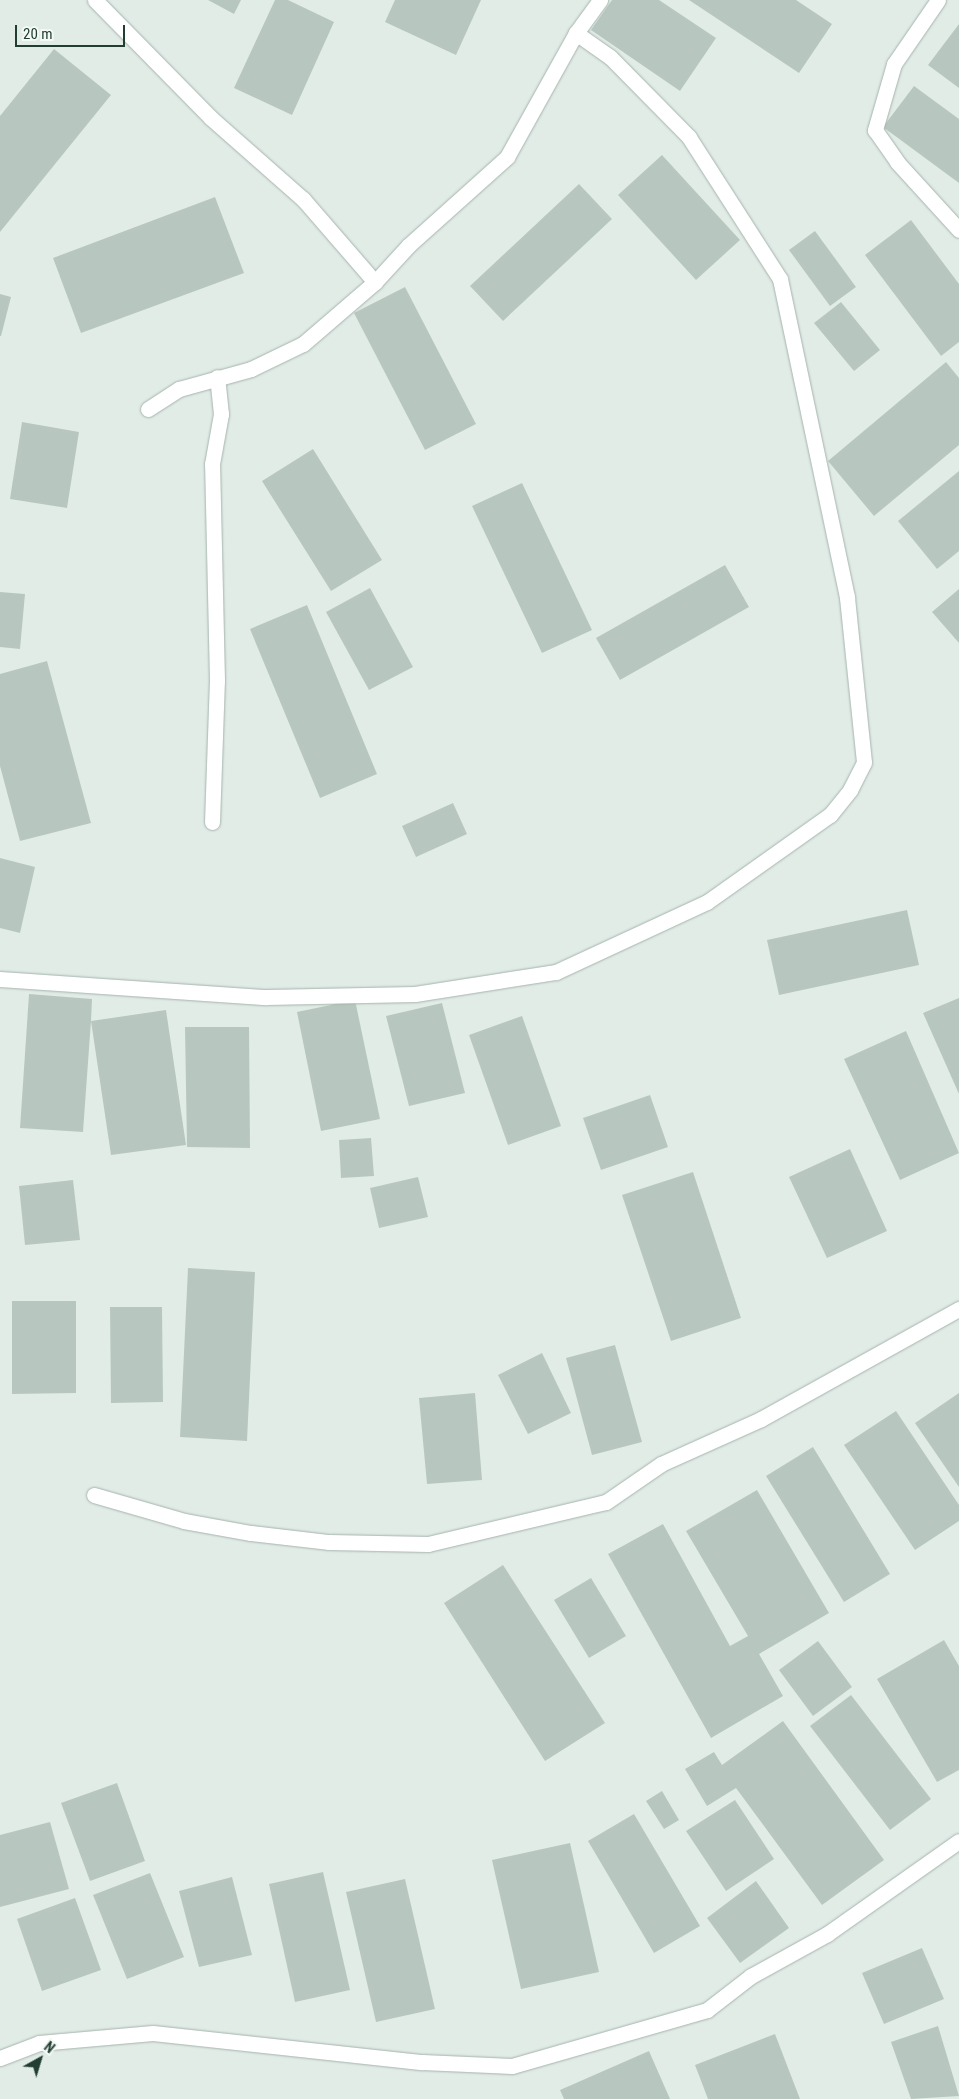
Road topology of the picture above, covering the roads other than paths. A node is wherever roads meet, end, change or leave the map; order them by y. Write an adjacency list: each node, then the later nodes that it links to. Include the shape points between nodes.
1 (95, 0): 6 (street, via 211,118 303,199)
2 (600, 0): 4 (street)
3 (938, 0): 5 (street, via 894,64 875,130 897,162)
4 (576, 33): 6 (street, via 507,156 409,245); 10 (street, via 610,57 690,137 780,279 847,598 864,762 850,790 830,815 707,902 556,972 415,994 266,997)
5 (959, 230)
6 (376, 282): 7 (street, via 303,344 251,369)
7 (217, 377): 8 (street, via 179,389); 9 (street, via 221,414 212,464 217,681)
8 (148, 409)
9 (212, 822)
10 (0, 979)
11 (959, 1309): 12 (street, via 761,1419 662,1464 606,1502 428,1544 329,1542 250,1533 184,1520)
12 (94, 1495)
13 (959, 1841): 14 (street, via 827,1934 751,1976 706,2010 512,2066 422,2062 153,2033 39,2043)
14 (0, 2058)

